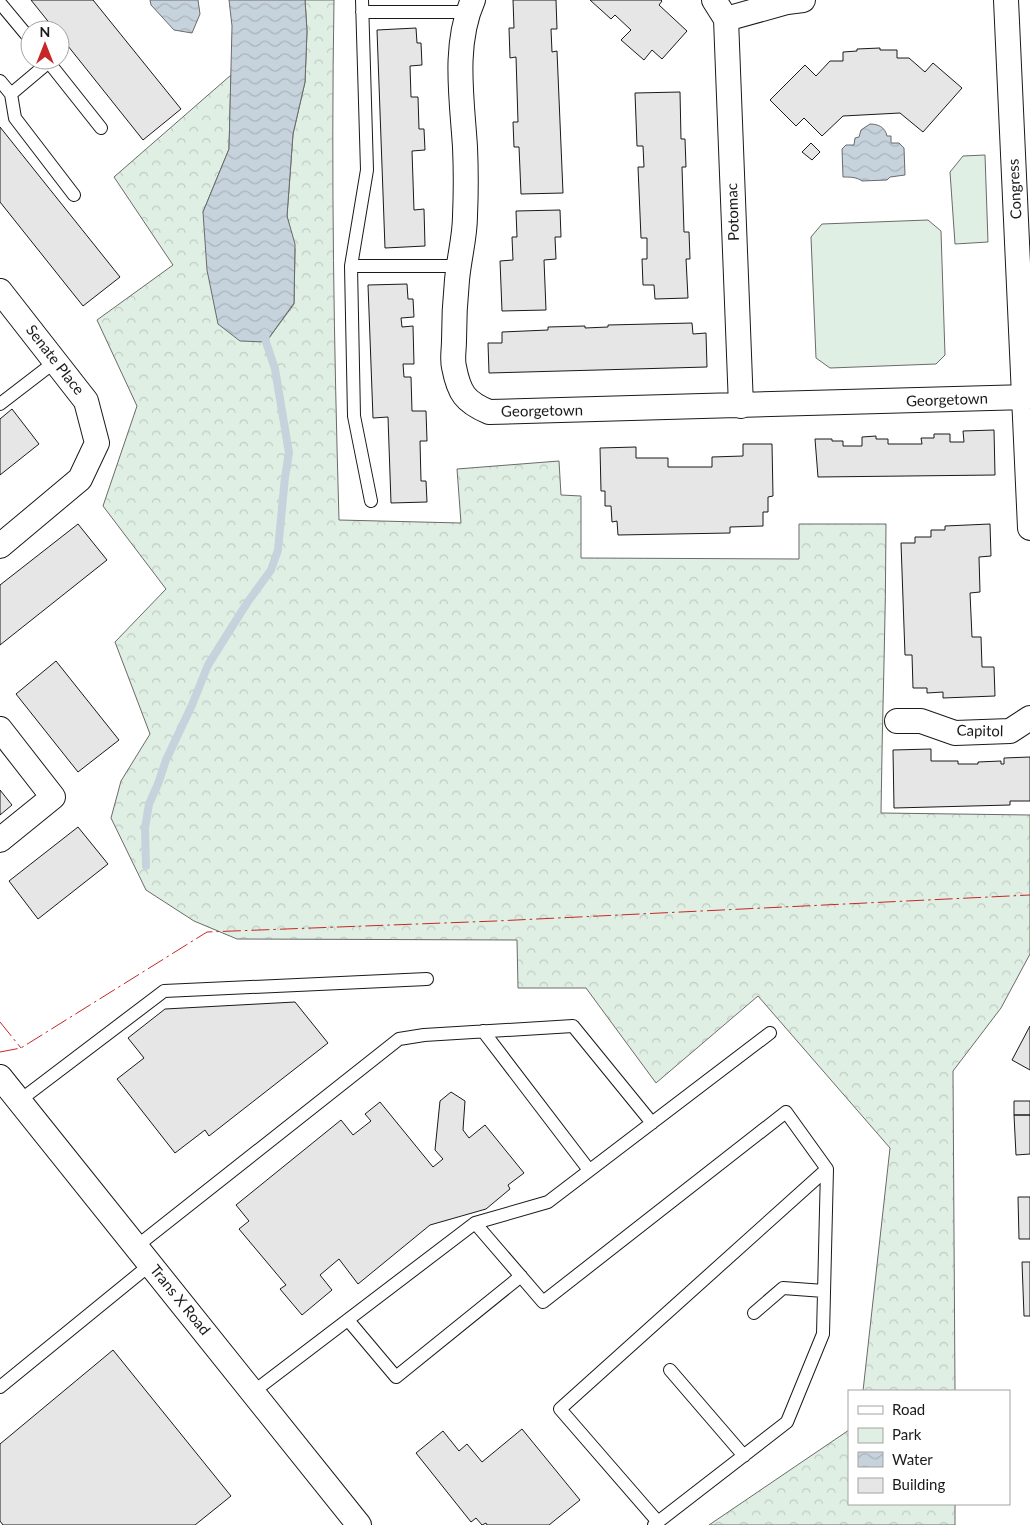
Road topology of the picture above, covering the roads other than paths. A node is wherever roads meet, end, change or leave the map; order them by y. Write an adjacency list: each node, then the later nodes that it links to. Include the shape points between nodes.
1 (1006, 0): 13 (street, Congress)
2 (793, 1): 6 (street, Potomac)
3 (0, 2): 7 (lane)
4 (362, 6): 5 (lane); 15 (lane, via 367,170)
5 (470, 6): 16 (street, Georgetown, via 461,64 465,218)
6 (720, 9): 21 (street, Potomac)
7 (20, 27)
8 (38, 70): 11 (lane)
9 (55, 70): 12 (lane)
10 (0, 81): 11 (lane)
11 (12, 94): 14 (lane, via 15,118)
12 (101, 128)
13 (1022, 177): 19 (street, Congress)
14 (74, 195)
15 (351, 266): 16 (lane); 22 (lane, via 354,416)
16 (459, 266): 21 (street, Georgetown, via 454,366 465,398 478,407 489,412)
17 (0, 290): 18 (street, Senate Place)
18 (56, 362): 20 (lane); 24 (street, Senate Place, via 86,401 97,443 80,479)
19 (1025, 397): 21 (street, Georgetown); 23 (street, Congress)
20 (0, 404)
21 (741, 406)
22 (371, 501)
23 (1030, 528)
24 (0, 546)
25 (1030, 718): 26 (street, Capitol, via 1010,731 955,733 921,721)
26 (897, 721)
27 (0, 729): 28 (street, via 53,797)
28 (0, 840)
29 (427, 979): 33 (lane, via 164,991)
30 (483, 1031): 34 (lane, via 573,1026); 36 (lane); 38 (lane, via 399,1039)
31 (770, 1033): 34 (lane)
32 (0, 1077): 33 (street, Trans X Road)
33 (19, 1100): 38 (street, Trans X Road)
34 (652, 1122): 36 (lane)
35 (827, 1169): 39 (lane, via 786,1112 543,1302); 40 (lane); 47 (lane, via 560,1409)
36 (590, 1170): 37 (lane, via 548,1202)
37 (475, 1223): 39 (lane); 42 (lane)
38 (144, 1255): 44 (lane); 45 (street, Trans X Road)
39 (521, 1276): 42 (lane, via 396,1377)
40 (824, 1291): 41 (lane, via 783,1288); 46 (lane, via 823,1334 787,1422)
41 (754, 1313)
42 (348, 1320): 45 (lane)
43 (670, 1370): 46 (lane)
44 (0, 1387)
45 (253, 1392): 48 (street, Trans X Road)
46 (744, 1456): 47 (lane)
47 (656, 1524)
48 (359, 1525)

